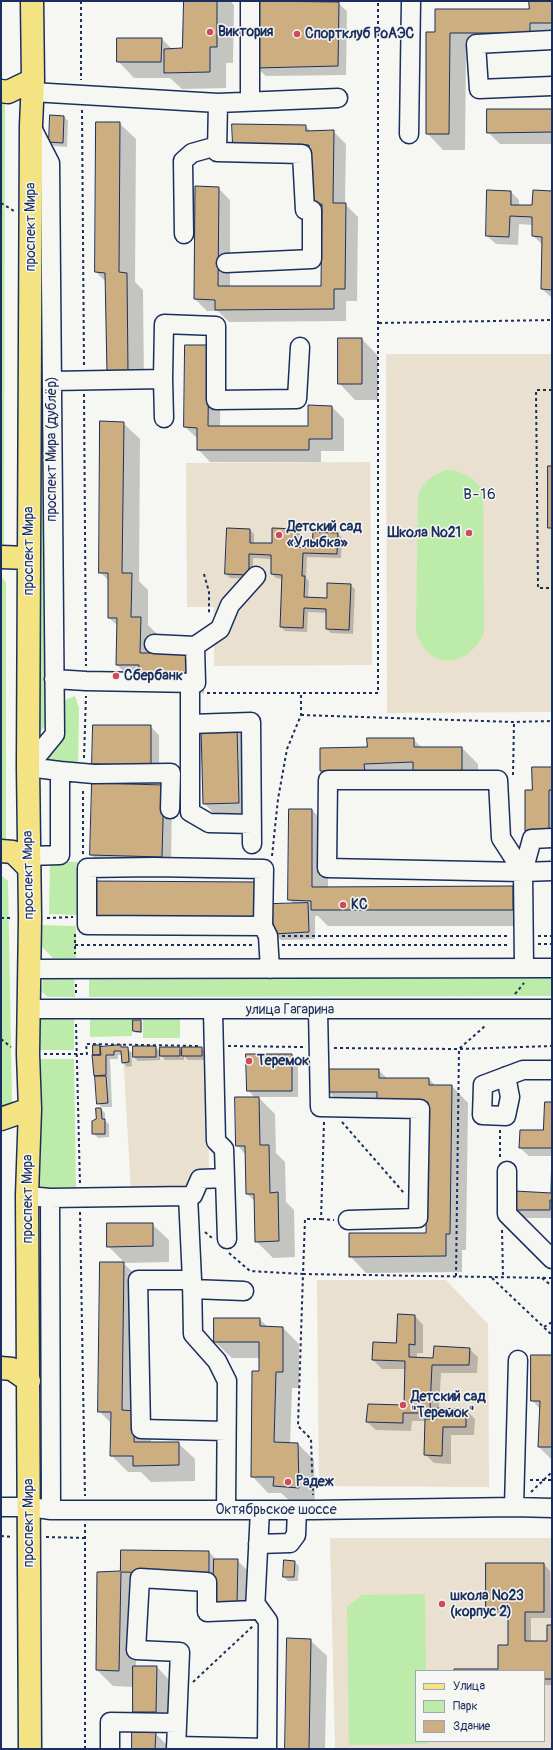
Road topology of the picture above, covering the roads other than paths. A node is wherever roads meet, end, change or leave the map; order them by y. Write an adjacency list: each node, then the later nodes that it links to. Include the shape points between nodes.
1 (32, 1): 5 (main road, проспект Мира)
2 (250, 1): 9 (street)
3 (411, 1): 12 (street)
4 (552, 40): 6 (street, via 476,44 479,89)
5 (33, 86): 7 (main road, via 8,92); 10 (street, via 82,95); 11 (main road, проспект Мира)
6 (552, 86)
7 (1, 91)
8 (338, 98): 9 (street)
9 (250, 101): 10 (street)
10 (218, 103): 13 (street)
11 (31, 125): 18 (street, проспект Мира (дублёр), via 50,163); 21 (main road, проспект Мира)
12 (409, 134)
13 (217, 146): 14 (street, via 192,153 183,161); 15 (street, via 217,152 302,154 304,210 312,210 312,259)
14 (184, 234)
15 (226, 263)
16 (300, 347): 17 (street, via 296,399 216,400 216,326 164,324)
17 (163, 379): 18 (street); 19 (street)
18 (52, 381): 25 (street, проспект Мира (дублёр))
19 (164, 418)
20 (1, 557): 21 (main road)
21 (29, 558): 28 (main road, проспект Мира)
22 (256, 576): 24 (street, via 230,605 220,628)
23 (154, 644): 24 (street)
24 (195, 646): 26 (street, via 196,683)
25 (54, 679): 26 (street); 28 (street, проспект Мира (дублёр), via 54,734)
26 (190, 688): 27 (street)
27 (190, 724): 31 (street, via 190,812 209,823); 31 (street, via 251,722)
28 (28, 767): 29 (street); 35 (main road, проспект Мира)
29 (60, 771): 30 (street, via 94,774 171,773); 35 (street, via 60,855)
30 (170, 809)
31 (252, 824): 33 (street)
32 (552, 838): 37 (street, via 532,839)
33 (252, 844)
34 (1, 851): 35 (main road, via 13,852)
35 (28, 862): 41 (main road, проспект Мира)
36 (552, 871): 37 (street)
37 (523, 872): 37 (street, via 327,868 328,780 498,780 501,838); 39 (street)
38 (266, 936): 38 (street, via 264,869 87,868 87,925); 42 (street)
39 (524, 968): 40 (street); 42 (street)
40 (552, 968)
41 (29, 969): 42 (street); 43 (main road, проспект Мира)
42 (270, 969)
43 (28, 1009): 45 (street, улица Гагарина); 49 (main road, проспект Мира)
44 (552, 1009): 46 (street, улица Гагарина)
45 (213, 1010): 46 (street, улица Гагарина); 52 (street, via 216,1141 224,1149)
46 (318, 1010): 56 (street, via 320,1107 420,1110 418,1218)
47 (552, 1070): 48 (street, via 523,1070)
48 (506, 1076)
49 (30, 1109): 50 (main road); 53 (main road, проспект Мира)
50 (1, 1119)
51 (507, 1171): 58 (street, via 507,1214)
52 (225, 1178): 54 (street, via 200,1179 194,1195); 57 (street)
53 (28, 1195): 55 (street); 63 (main road, проспект Мира)
54 (188, 1196): 55 (street); 59 (street)
55 (50, 1198): 69 (street)
56 (348, 1220)
57 (224, 1244)
58 (552, 1259)
59 (192, 1285): 60 (street); 64 (street, via 193,1334 216,1361 227,1380); 64 (street, via 138,1280 141,1429)
60 (244, 1291)
61 (518, 1360): 67 (street)
62 (1, 1368): 63 (main road, via 12,1369)
63 (29, 1381): 66 (main road, проспект Мира)
64 (226, 1431): 70 (street)
65 (1, 1507): 66 (street, Октябрьское шоссе)
66 (30, 1507): 69 (street, Октябрьское шоссе); 77 (main road, проспект Мира)
67 (514, 1507): 68 (street, Октябрьское шоссе); 72 (street, Октябрьское шоссе)
68 (552, 1508)
69 (51, 1510): 70 (street, Октябрьское шоссе)
70 (226, 1510): 71 (street, Октябрьское шоссе)
71 (260, 1510): 72 (street, Октябрьское шоссе); 73 (street)
72 (305, 1510): 73 (street, via 290,1544)
73 (258, 1544): 74 (street)
74 (260, 1609): 75 (street, via 207,1612 208,1582 140,1578 136,1650 180,1652); 76 (street, via 268,1621 267,1748)
75 (177, 1723): 76 (street); 78 (street, via 110,1722)
76 (176, 1747)
77 (30, 1749)
78 (110, 1749)

